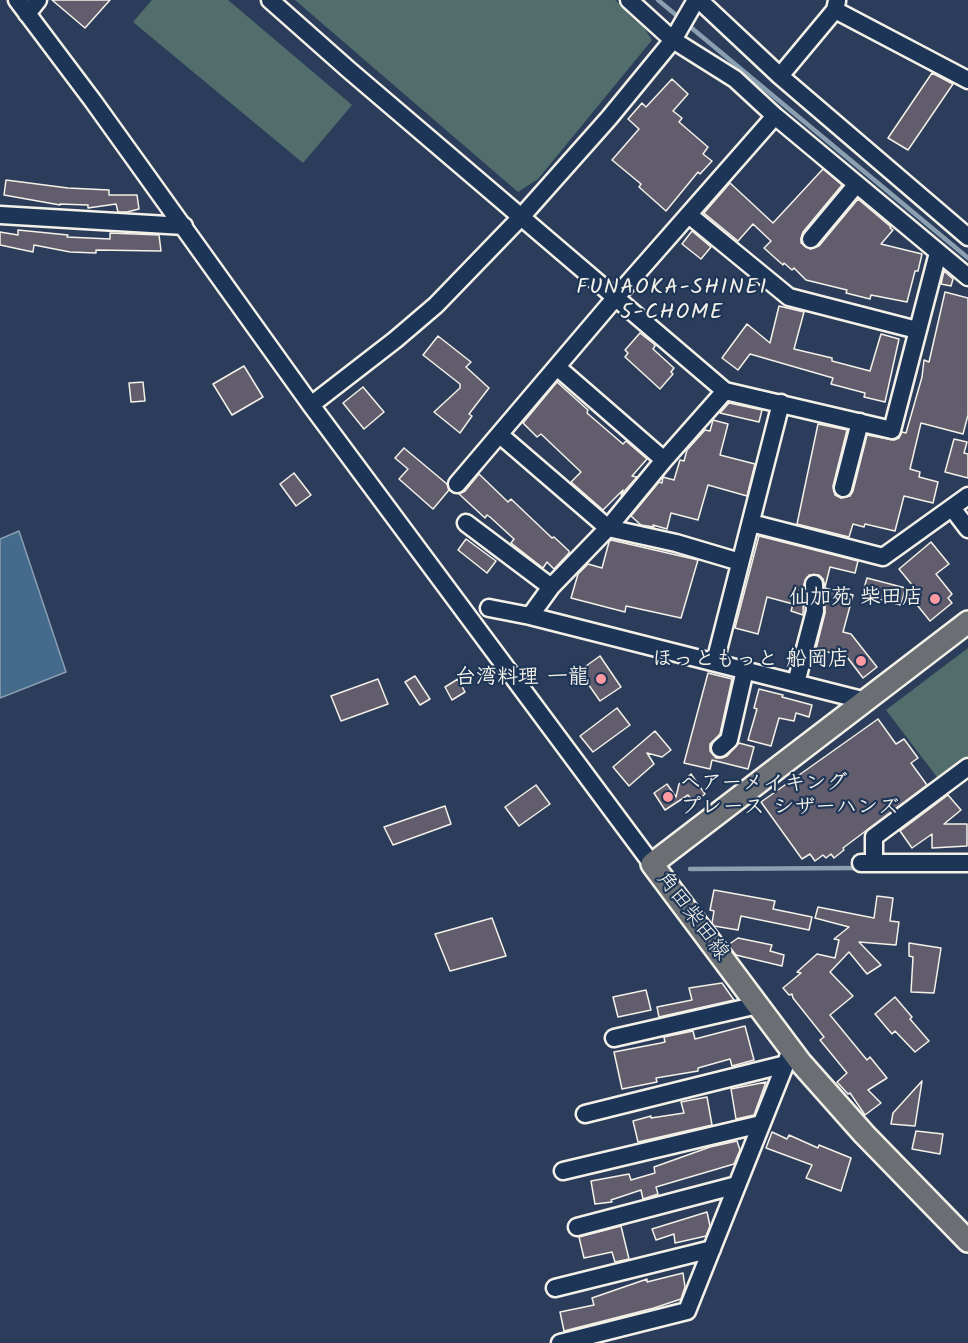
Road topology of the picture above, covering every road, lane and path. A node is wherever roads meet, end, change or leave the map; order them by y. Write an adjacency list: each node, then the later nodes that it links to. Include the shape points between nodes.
1 (16, 0): 7 (street)
2 (38, 0): 7 (street)
3 (270, 0): 15 (street)
4 (629, 0): 8 (street)
5 (695, 4): 8 (street); 9 (street)
6 (836, 5): 9 (street); 10 (street)
7 (27, 15): 16 (street)
8 (676, 36): 11 (street, via 735,79); 15 (street)
9 (780, 76): 17 (street)
10 (968, 80)
11 (775, 116): 12 (street); 14 (street)
12 (856, 185): 18 (street); 19 (street)
13 (0, 215): 16 (street)
14 (689, 215): 21 (street); 22 (street, via 789,297)
15 (522, 216): 21 (street); 26 (street, via 436,305)
16 (184, 226): 26 (street)
17 (968, 237)
18 (811, 239)
19 (938, 253): 20 (street); 22 (street)
20 (968, 277)
21 (616, 297): 23 (street); 24 (street)
22 (917, 330): 27 (street, via 892,430)
23 (557, 368): 28 (street); 29 (street)
24 (725, 391): 25 (street); 29 (street)
25 (781, 403): 27 (street); 35 (street)
26 (311, 405): 51 (street)
27 (860, 422): 31 (street)
28 (500, 435): 30 (street); 36 (street)
29 (664, 460): 36 (street)
30 (457, 484)
31 (843, 488)
32 (968, 496): 33 (street)
33 (952, 508): 35 (street, via 883,557); 37 (street)
34 (466, 523): 40 (street)
35 (751, 523): 38 (street)
36 (608, 528): 38 (street); 40 (street)
37 (968, 529)
38 (740, 562): 44 (street)
39 (814, 584): 46 (street, via 815,611)
40 (551, 587): 42 (street)
41 (489, 608): 42 (street)
42 (530, 616): 44 (street)
43 (968, 622): 47 (main road, 角田柴田線)
44 (715, 662): 45 (street)
45 (745, 670): 46 (street); 48 (street, via 729,740)
46 (796, 683): 47 (street)
47 (866, 701): 51 (main road, 角田柴田線)
48 (720, 748)
49 (968, 767): 50 (street, via 874,837 868,863)
50 (968, 862)
51 (652, 864): 52 (main road, 角田柴田線)
52 (758, 1005): 53 (street); 54 (main road, 角田柴田線)
53 (614, 1038)
54 (788, 1057): 55 (street); 56 (street); 60 (main road, 角田柴田線)
55 (585, 1114)
56 (762, 1124): 57 (street); 58 (street)
57 (563, 1171)
58 (737, 1185): 59 (street); 61 (street)
59 (577, 1227)
60 (968, 1241)
61 (712, 1249): 62 (street); 63 (street, via 687,1311)
62 (555, 1287)
63 (560, 1343)

